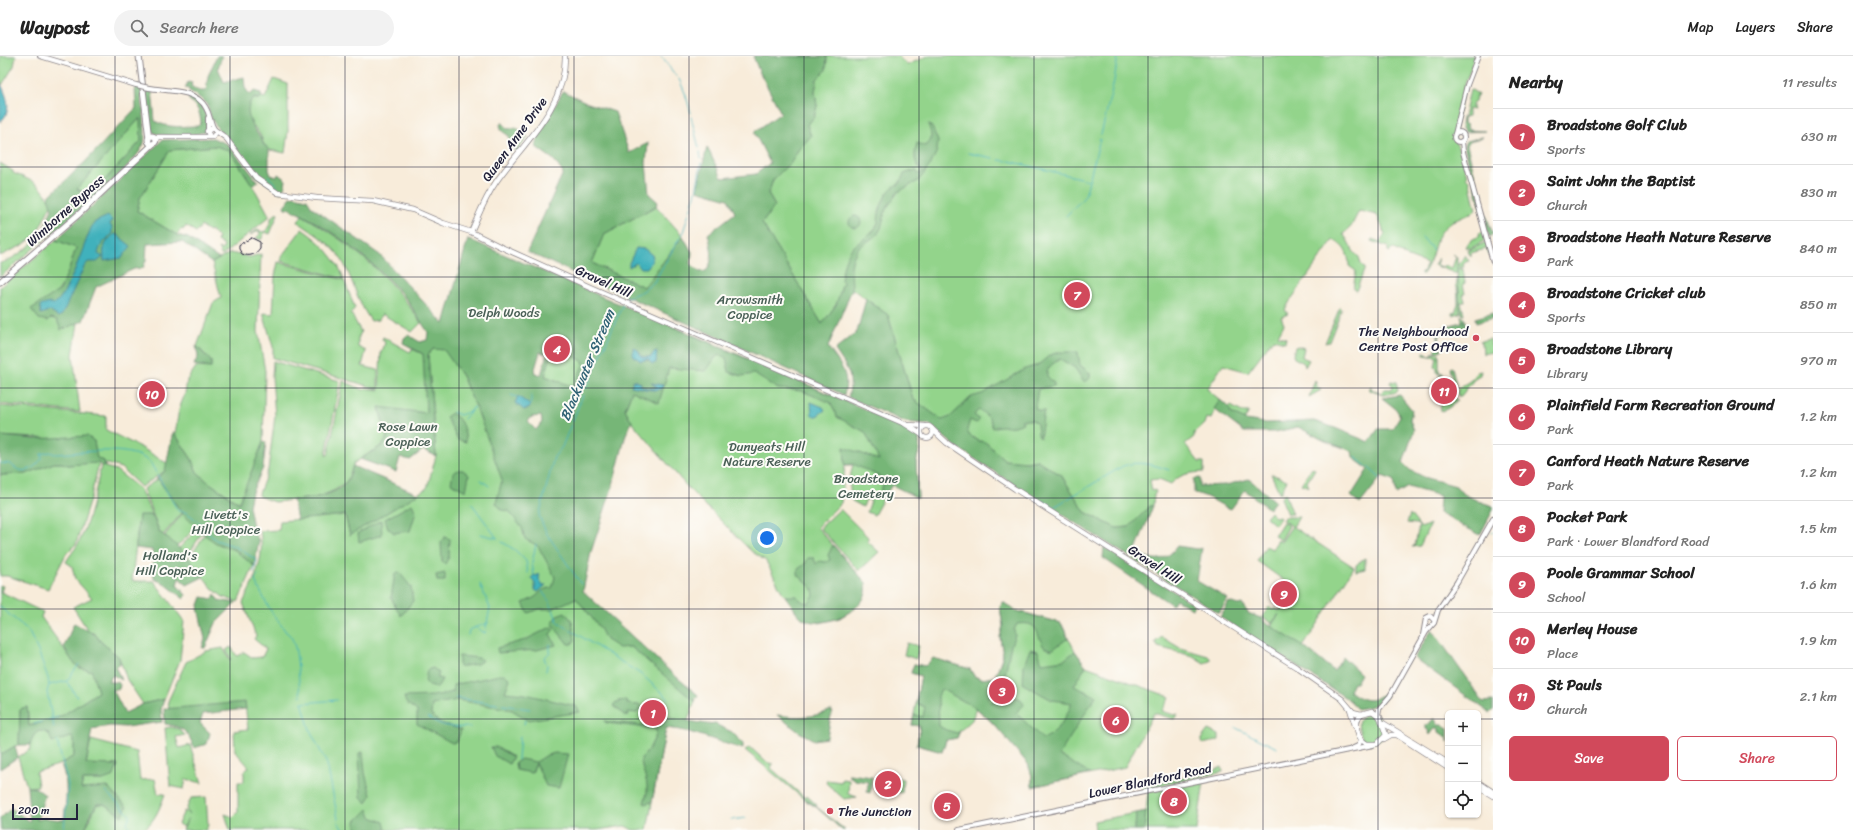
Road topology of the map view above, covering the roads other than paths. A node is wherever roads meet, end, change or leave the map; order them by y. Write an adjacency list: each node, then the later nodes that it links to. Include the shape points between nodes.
1 (40, 56): 5 (main road, bridge, via 136,85 188,94)
2 (139, 56): 13 (highway, via 147,125)
3 (565, 56): 18 (main road, Queen Anne Drive, via 563,77 547,116 488,194)
4 (1478, 56): 6 (main road)
5 (208, 110): 7 (main road); 8 (main road)
6 (1460, 113): 9 (main road); 10 (main road)
7 (214, 129): 8 (main road); 11 (main road, via 216,132); 14 (main road)
8 (207, 130): 11 (main road); 12 (main road)
9 (1461, 133): 10 (main road); 16 (main road, via 1464,136)
10 (1455, 134): 15 (main road)
11 (212, 136): 12 (main road); 14 (main road)
12 (192, 137): 13 (main road)
13 (153, 140): 20 (highway, Wimborne Bypass, via 144,153 79,214)
14 (227, 140): 18 (main road, Gravel Hill, via 256,178 273,191 285,195 384,202)
15 (1456, 141): 16 (main road); 17 (main road)
16 (1462, 141): 17 (main road)
17 (1463, 152): 19 (main road)
18 (471, 232): 21 (main road, Gravel Hill, via 624,302)
19 (1493, 262)
20 (0, 282)
21 (905, 424): 22 (main road, Gravel Hill); 24 (main road, Gravel Hill)
22 (925, 426): 23 (main road); 24 (main road)
23 (932, 429): 25 (main road, via 933,435); 26 (main road, Gravel Hill)
24 (921, 434): 25 (main road, via 925,438)
25 (930, 438): 26 (main road, Gravel Hill)
26 (947, 443): 35 (main road, Gravel Hill, via 1296,667 1337,695)
27 (1493, 519): 28 (main road)
28 (1442, 605): 29 (main road); 30 (main road)
29 (1429, 616): 30 (main road); 31 (main road)
30 (1434, 620): 32 (main road)
31 (1425, 622): 32 (main road); 33 (main road)
32 (1431, 626): 33 (main road)
33 (1421, 643): 34 (main road)
34 (1382, 705): 36 (main road); 38 (main road)
35 (1348, 706): 37 (main road, Gravel Hill, via 1353,712); 40 (main road, Gravel Hill)
36 (1370, 711): 37 (main road); 38 (main road)
37 (1361, 714): 40 (main road)
38 (1378, 715): 39 (main road)
39 (1382, 723): 42 (main road, via 1386,732); 45 (main road)
40 (1356, 727): 41 (main road)
41 (1361, 740): 43 (main road, via 1367,744); 44 (main road, Lower Blandford Road, via 1358,746)
42 (1382, 740): 43 (main road); 46 (main road, via 1397,735)
43 (1377, 744): 44 (main road, Lower Blandford Road)
44 (1345, 751): 51 (main road, Lower Blandford Road)
45 (1445, 762)
46 (1445, 766)
47 (1481, 784): 49 (main road)
48 (1481, 789): 50 (main road)
49 (1493, 792)
50 (1493, 796)
51 (960, 830)

